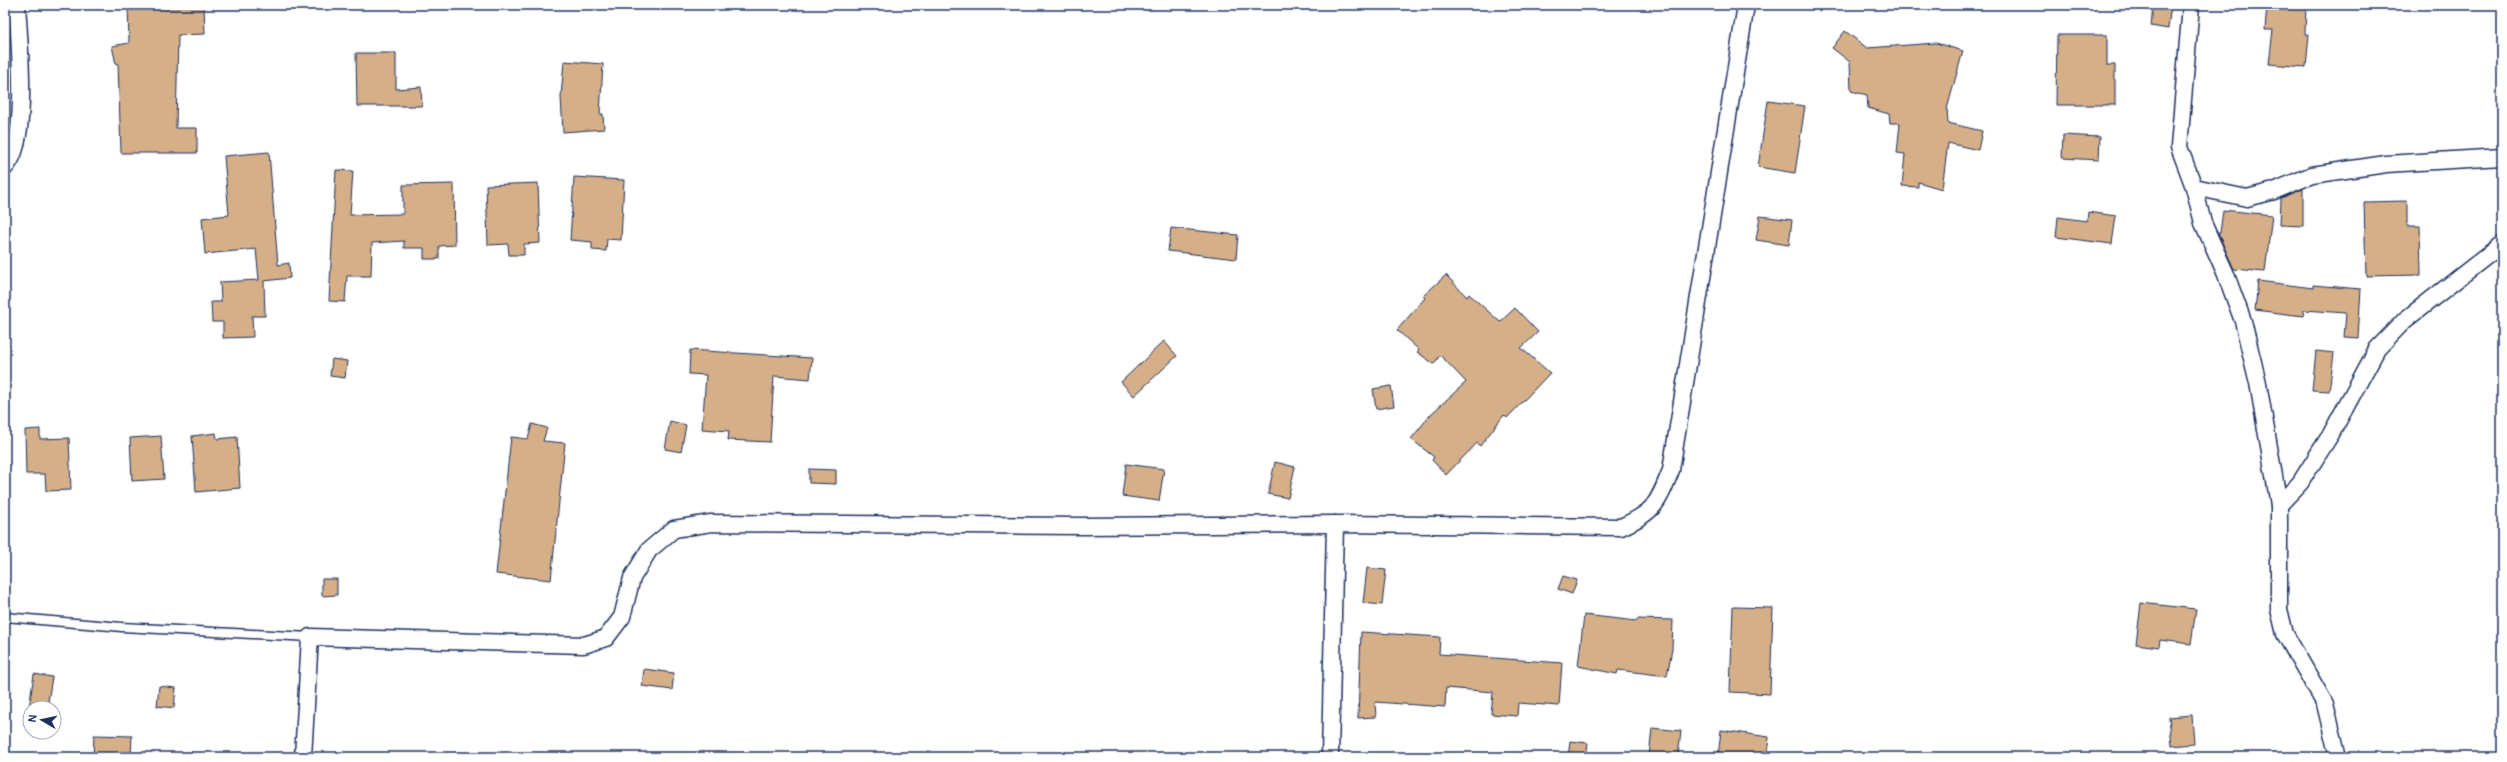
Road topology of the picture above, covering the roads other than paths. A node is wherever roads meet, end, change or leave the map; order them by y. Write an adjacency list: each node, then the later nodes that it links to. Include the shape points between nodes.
1 (17, 5): 5 (street, via 21,75 19,131 10,163)
2 (1746, 5): 9 (street, via 1671,470 1658,502 1641,518 1621,527)
3 (2191, 5): 6 (street, via 2179,147)
4 (2502, 157): 6 (street, via 2386,164 2312,175 2274,191 2247,198)
5 (5, 167)
6 (2194, 187): 8 (street, via 2203,223 2243,321 2270,446)
7 (2502, 244): 8 (street, via 2405,320 2377,349 2312,465 2300,483)
8 (2279, 505): 14 (street, via 2279,610 2285,634 2325,704)
9 (1335, 524): 11 (street, via 1082,526 711,523 674,529 649,550 632,578 622,617 606,638 584,645); 13 (street)
10 (5, 617): 11 (lane, via 122,627)
11 (310, 637): 12 (street)
12 (303, 757)
13 (1330, 757)
14 (2338, 757)

